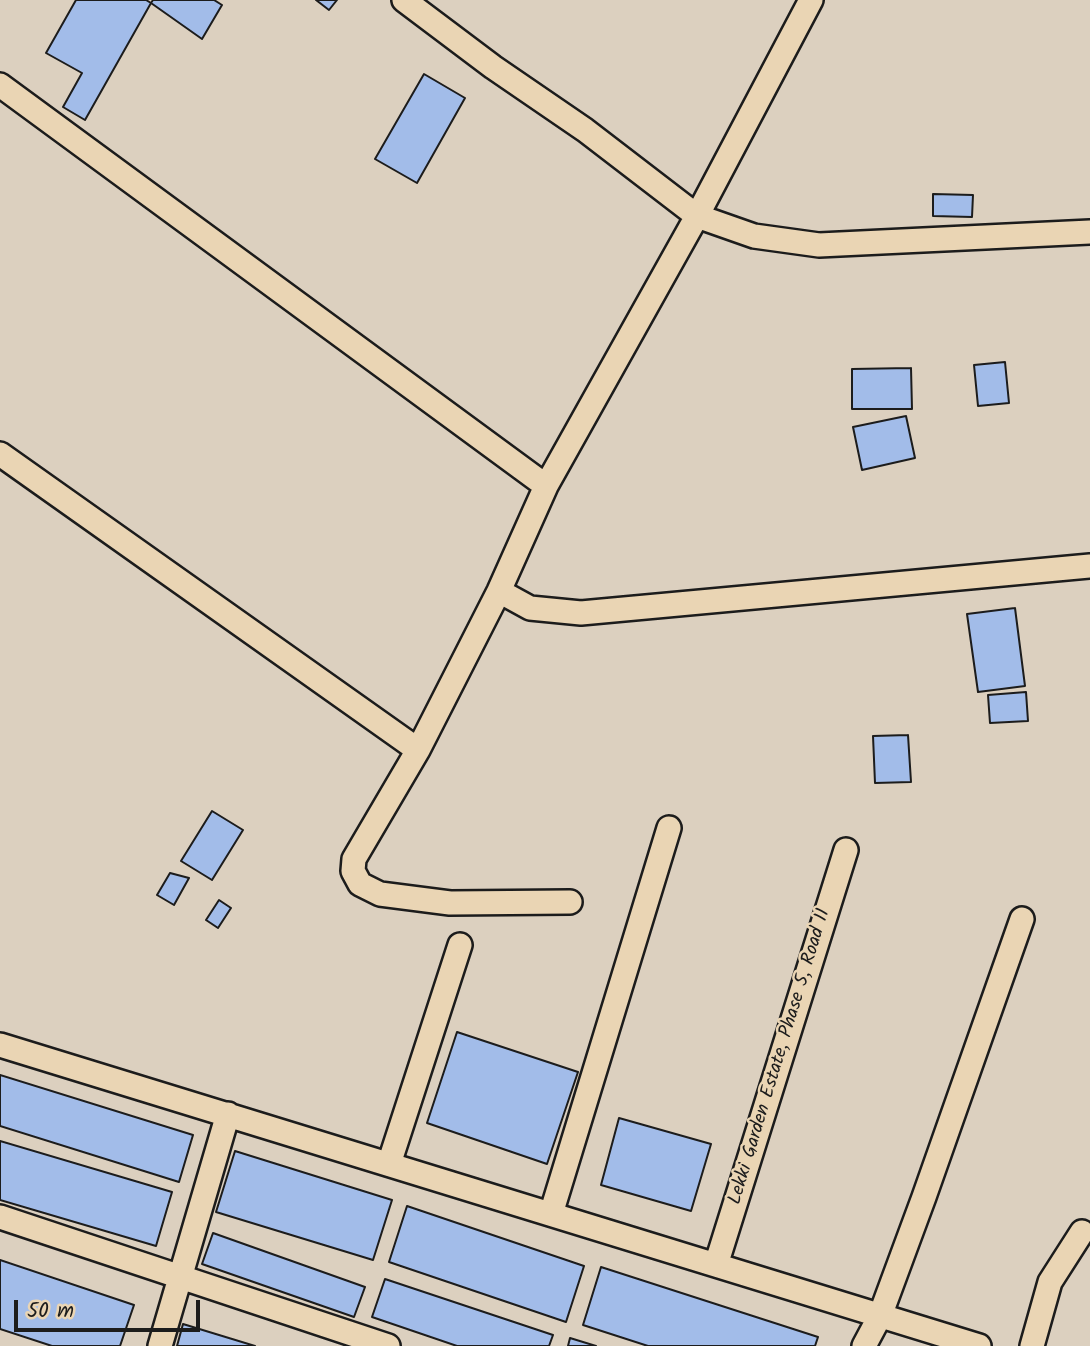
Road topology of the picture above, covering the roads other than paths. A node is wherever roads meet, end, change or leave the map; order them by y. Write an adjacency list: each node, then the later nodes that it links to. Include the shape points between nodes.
1 (404, 0): 4 (street)
2 (811, 0): 4 (street)
3 (0, 85): 7 (street)
4 (697, 216): 5 (street, via 754,236 799,244); 7 (street)
5 (1090, 232)
6 (0, 454): 10 (street)
7 (546, 486): 9 (street)
8 (1090, 566): 9 (street, via 581,614 530,608)
9 (499, 591): 10 (street)
10 (418, 750): 13 (street, via 357,850 353,870 360,884 380,894 450,903)
11 (669, 828): 19 (street)
12 (846, 850): 22 (street, Lekki Garden Estate, Phase 5, Road 11)
13 (570, 902)
14 (1023, 919): 24 (street)
15 (460, 945): 18 (street)
16 (0, 1045): 17 (street)
17 (228, 1114): 18 (street); 23 (street)
18 (390, 1164): 19 (street)
19 (551, 1214): 22 (street)
20 (0, 1217): 23 (street)
21 (1082, 1232): 29 (street, via 1050,1282)
22 (716, 1265): 24 (street)
23 (180, 1276): 25 (street); 26 (street)
24 (880, 1316): 27 (street); 28 (street)
25 (160, 1346)
26 (388, 1346)
27 (864, 1346)
28 (978, 1346)
29 (1032, 1346)

